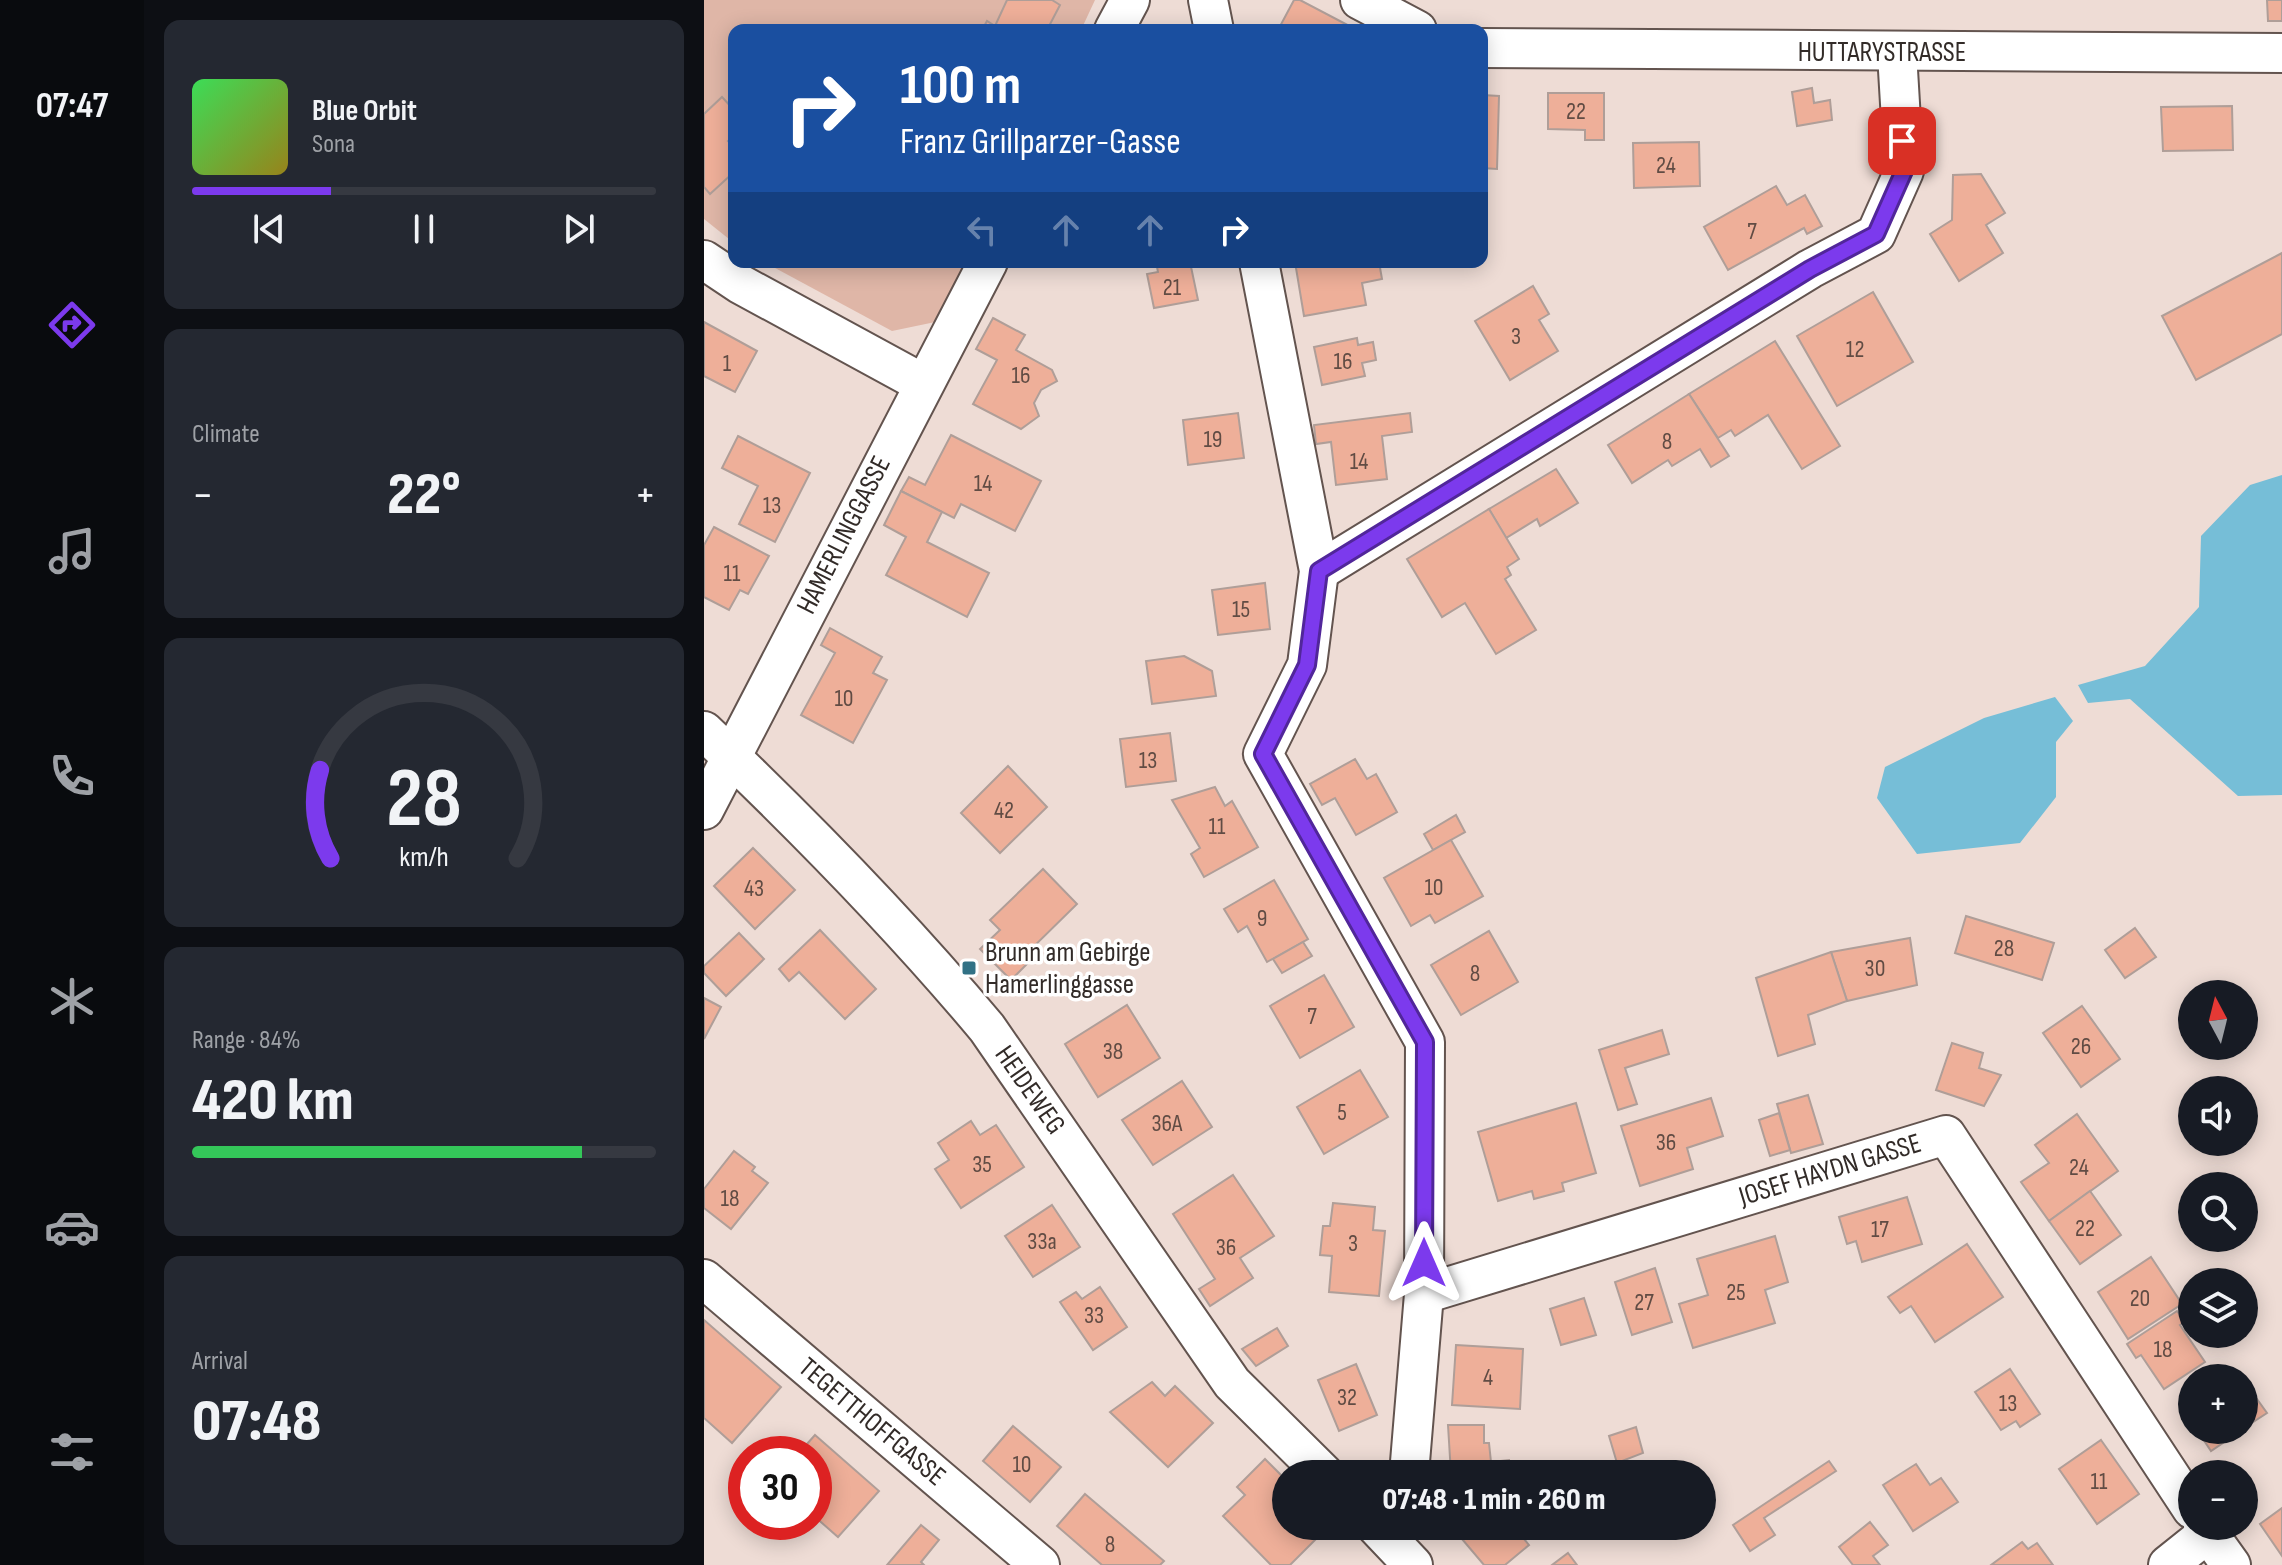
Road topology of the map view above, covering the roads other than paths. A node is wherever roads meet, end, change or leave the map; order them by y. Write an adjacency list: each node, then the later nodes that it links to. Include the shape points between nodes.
1 (1130, 0): 4 (street)
2 (1208, 0): 5 (street)
3 (1360, 0): 6 (street)
4 (1117, 24)
5 (1213, 24)
6 (1406, 24)
7 (1488, 48): 8 (street, HUTTARYSTRASSE)
8 (1897, 53): 9 (street, HUTTARYSTRASSE); 14 (street, via 1904,171 1876,234 1810,269)
9 (2282, 53)
10 (704, 260): 13 (street)
11 (985, 268): 13 (street, HAMERLINGGASSE)
12 (1260, 268): 14 (street)
13 (922, 383): 15 (street, HAMERLINGGASSE)
14 (1319, 571): 18 (street, via 1307,665 1263,754 1425,1042)
15 (717, 744): 16 (street, HAMERLINGGASSE); 19 (street, HEIDEWEG, via 987,1028 1232,1383)
16 (704, 810)
17 (704, 1279): 24 (street, TEGETTHOFFGASSE)
18 (1424, 1294): 20 (street); 21 (street, JOSEF HAYDN GASSE, via 1946,1135)
19 (1310, 1460)
20 (1410, 1460)
21 (2178, 1488)
22 (2188, 1540): 25 (street)
23 (2213, 1540): 26 (street, JOSEF HAYDN GASSE)
24 (1040, 1565)
25 (2168, 1565)
26 (2231, 1565)

